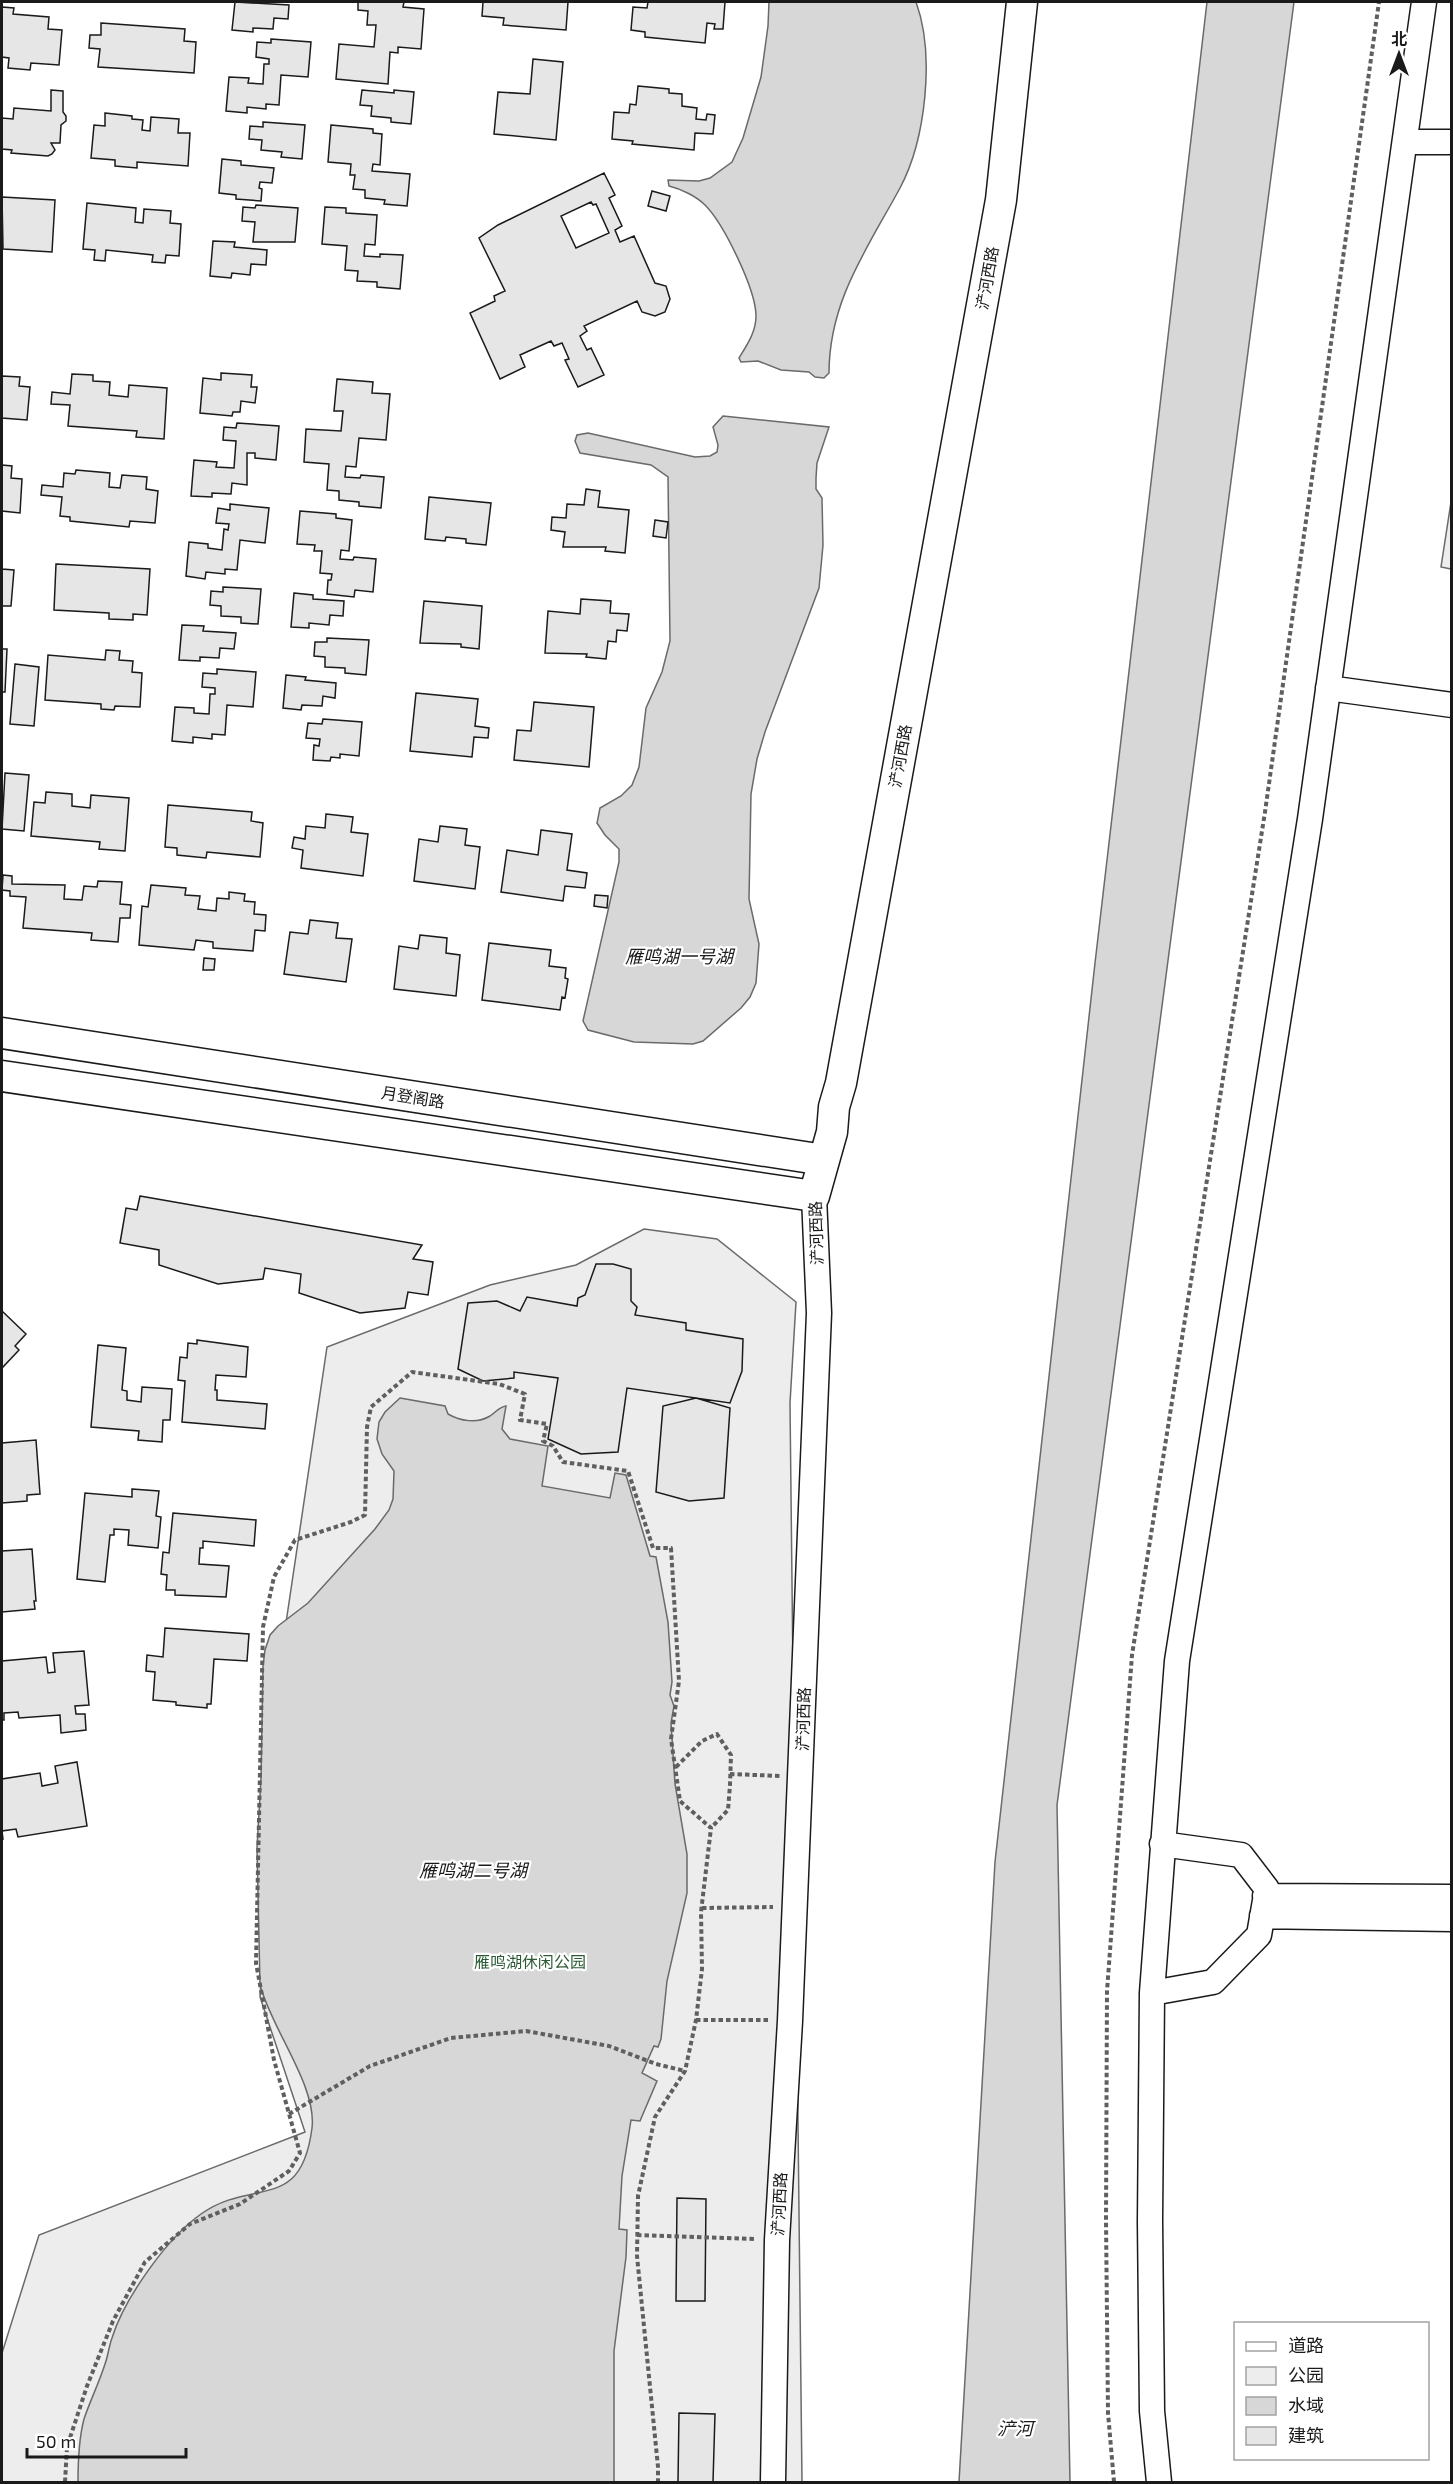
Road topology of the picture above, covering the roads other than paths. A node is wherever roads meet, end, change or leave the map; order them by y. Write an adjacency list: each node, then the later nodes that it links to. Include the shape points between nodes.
1 (1022, 2): 9 (main road, 浐河西路, via 1000,200)
2 (1425, 2): 3 (street)
3 (1405, 142): 4 (street); 5 (street)
4 (1452, 142)
5 (1328, 688): 6 (street); 11 (street, via 1177,1661)
6 (1452, 705)
7 (2, 1033): 9 (main road, 月登阁路)
8 (2, 1076): 10 (main road)
9 (824, 1161): 10 (main road, 浐河西路)
10 (814, 1196): 16 (street, 浐河西路, via 819,1313 790,2020 777,2240)
11 (1162, 1844): 13 (street, via 1242,1855 1267,1889); 15 (street)
12 (1452, 1897): 13 (street)
13 (1264, 1906): 14 (street); 15 (street, via 1259,1935 1213,1982)
14 (1452, 1919)
15 (1152, 1993): 17 (street, via 1152,2411)
16 (773, 2482)
17 (1159, 2482)

